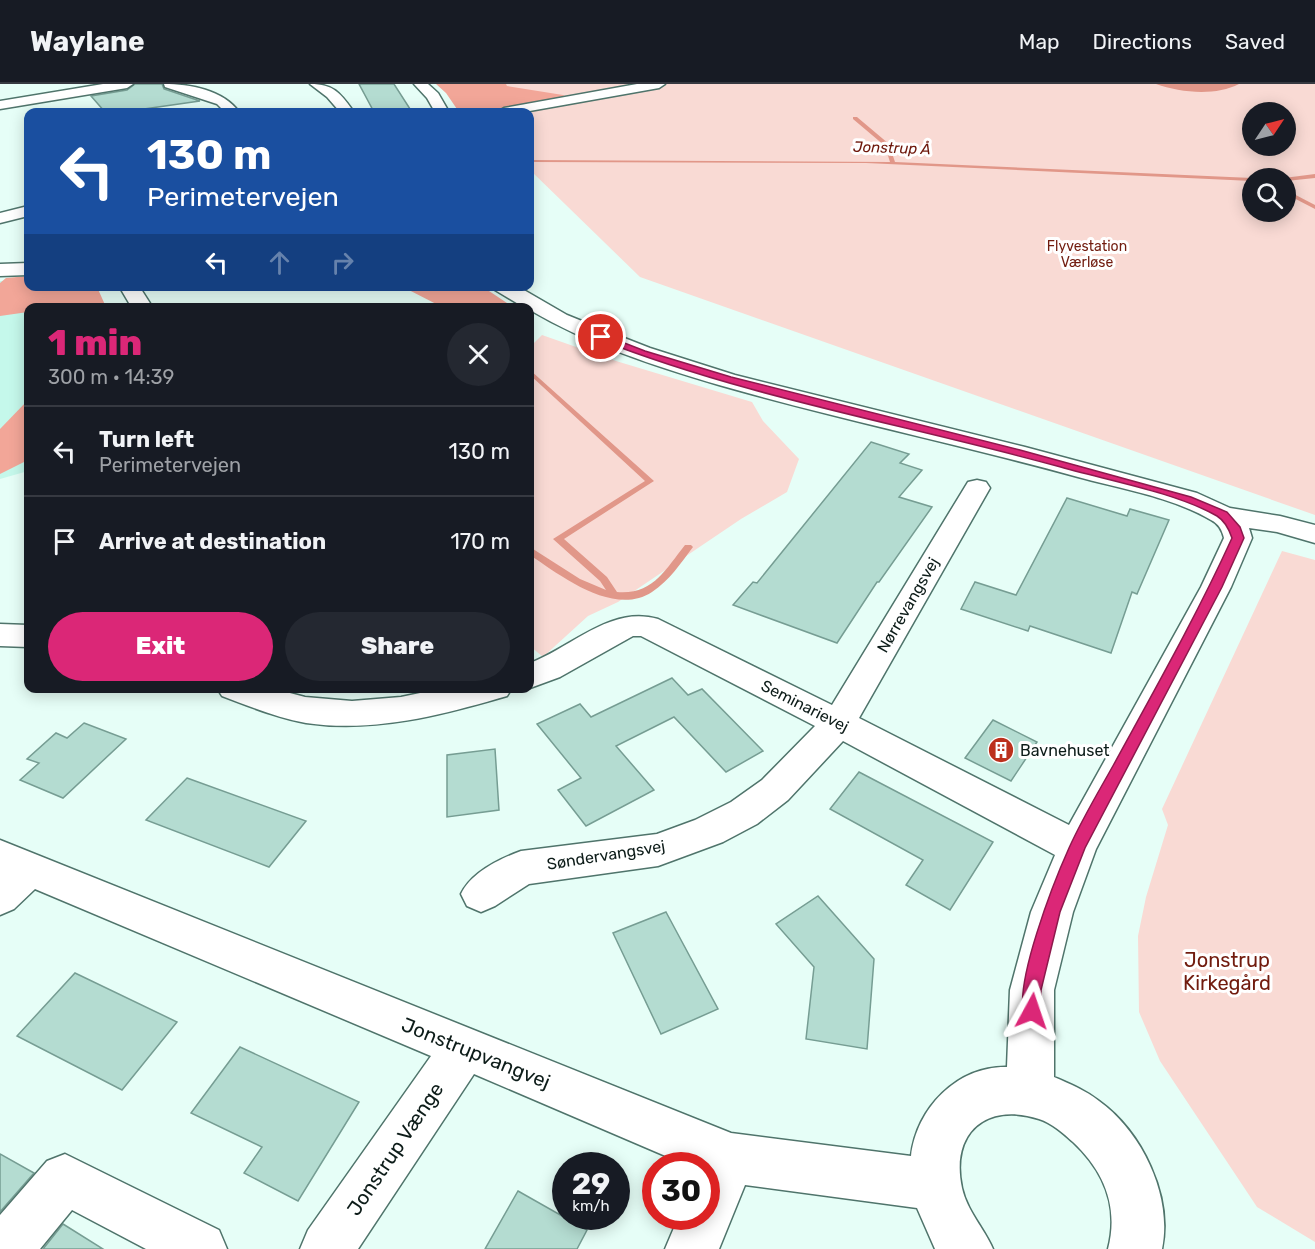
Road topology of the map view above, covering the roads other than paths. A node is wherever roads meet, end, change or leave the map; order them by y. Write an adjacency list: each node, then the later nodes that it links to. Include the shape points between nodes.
1 (127, 84): 6 (street)
2 (170, 84): 7 (street, via 222,101)
3 (316, 84): 8 (street)
4 (420, 84): 9 (street)
5 (659, 84): 10 (street)
6 (0, 105)
7 (230, 108)
8 (344, 108)
9 (440, 108)
10 (526, 108)
11 (24, 212): 12 (street)
12 (0, 218)
13 (0, 270): 14 (street)
14 (24, 270)
15 (511, 291): 16 (street)
16 (531, 303)
17 (534, 305): 19 (street, via 560,320 642,353 728,380 1016,452 1187,499)
18 (977, 488): 27 (street, Nørrevangsvej)
19 (1223, 515): 20 (street); 28 (street, via 1235,527 1238,538 1216,587)
20 (1315, 534)
21 (0, 635): 22 (street)
22 (24, 636)
23 (534, 674): 27 (street, Seminarievej, via 623,628 646,626)
24 (250, 693): 26 (street, via 305,710 362,713)
25 (476, 693): 26 (street, via 456,698)
26 (395, 699)
27 (839, 723): 28 (street, Seminarievej); 30 (street, Søndervangsvej, via 775,790 744,813 709,831 658,850 521,868)
28 (1077, 848): 33 (street, via 1052,912 1032,990)
29 (15, 862): 31 (street, Jonstrupvangvej); 32 (street, Jonstrupvangvej)
30 (481, 894)
31 (0, 897)
32 (464, 1049): 34 (street, Jonstrupvangvej); 40 (street, Jonstrup Vænge)
33 (1030, 1092): 36 (street, via 1003,1090 977,1096 957,1109 943,1130 935,1155); 43 (street, via 1078,1115 1101,1134 1119,1158 1132,1185 1138,1213)
34 (731, 1158): 35 (street); 36 (street, Jonstrupvangvej)
35 (720, 1184)
36 (936, 1185): 42 (street, via 944,1213)
37 (700, 1230): 41 (street)
38 (8, 1246): 39 (street, via 65,1179)
39 (200, 1249)
40 (327, 1249)
41 (692, 1249)
42 (966, 1249)
43 (1135, 1249)

